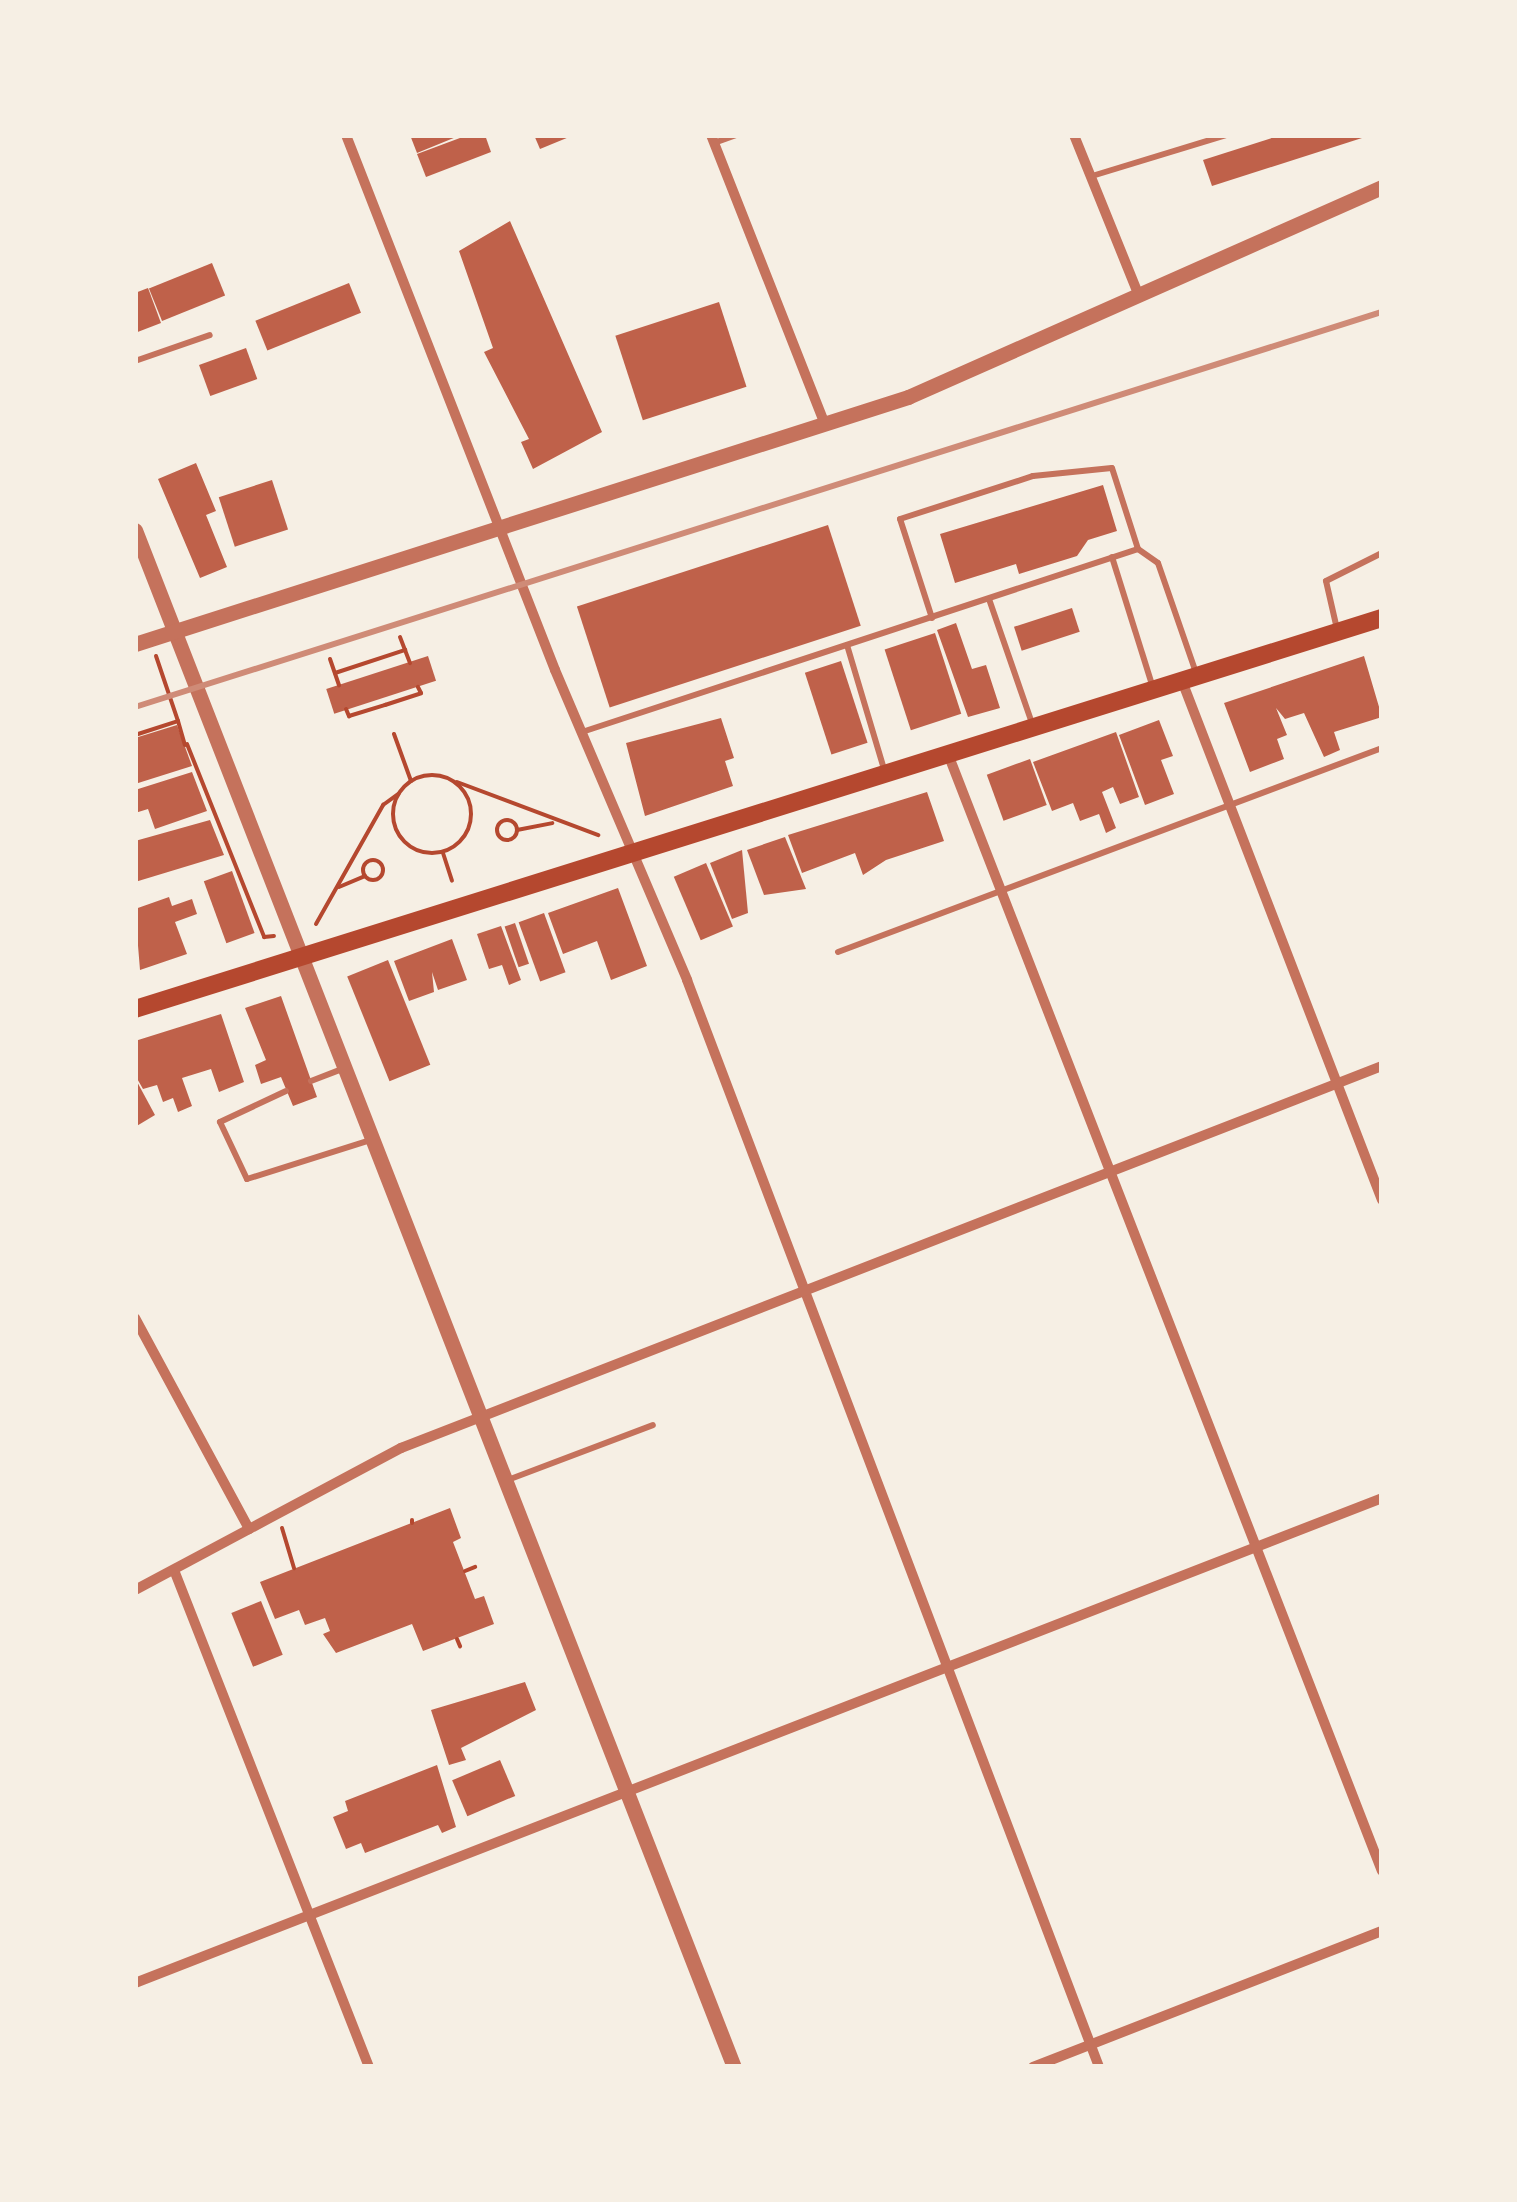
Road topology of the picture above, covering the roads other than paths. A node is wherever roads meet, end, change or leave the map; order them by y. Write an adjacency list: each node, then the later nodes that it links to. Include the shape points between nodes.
1 (346, 135): 12 (street)
2 (736, 135): 5 (lane)
3 (1074, 135): 6 (street)
4 (1226, 135): 6 (lane)
5 (712, 139): 11 (street)
6 (1090, 176): 8 (street)
7 (1382, 187): 8 (street)
8 (1139, 296): 11 (street, via 976,372)
9 (210, 334): 10 (lane)
10 (135, 361)
11 (825, 424): 12 (street)
12 (499, 528): 20 (street); 27 (street)
13 (135, 530): 20 (street)
14 (1138, 549): 16 (lane); 18 (lane, via 1112,468 1033,476 900,518); 24 (lane, via 1158,564)
15 (1382, 553): 21 (lane, via 1326,580)
16 (1112, 558): 17 (lane); 25 (lane)
17 (989, 599): 18 (lane); 26 (lane)
18 (932, 618): 23 (lane)
19 (1382, 618): 21 (main road)
20 (175, 631): 22 (street); 35 (street)
21 (1338, 632): 24 (main road)
22 (135, 644)
23 (848, 646): 27 (lane); 30 (lane)
24 (1189, 678): 25 (main road); 31 (street)
25 (1154, 690): 26 (main road)
26 (1034, 727): 29 (main road)
27 (582, 732): 32 (street)
28 (1382, 748): 31 (lane)
29 (948, 754): 30 (main road); 33 (street)
30 (886, 774): 32 (main road)
31 (1229, 806): 33 (lane); 40 (street)
32 (632, 852): 35 (main road); 45 (street)
33 (1002, 891): 34 (lane); 43 (street)
34 (838, 952)
35 (301, 956): 36 (main road); 38 (street)
36 (135, 1009)
37 (1382, 1066): 40 (street)
38 (344, 1068): 39 (lane); 42 (street)
39 (311, 1081)
40 (1337, 1083): 43 (street); 44 (street)
41 (286, 1090): 42 (lane, via 220,1122 247,1179)
42 (372, 1140): 47 (street)
43 (1110, 1171): 45 (street); 52 (street)
44 (1382, 1200)
45 (804, 1292): 47 (street); 55 (street)
46 (135, 1318): 51 (street)
47 (481, 1418): 49 (street); 51 (street, via 388,1455)
48 (653, 1425): 49 (lane)
49 (506, 1480): 56 (street)
50 (1382, 1498): 52 (street)
51 (249, 1529): 53 (street)
52 (1256, 1546): 55 (street); 57 (street)
53 (174, 1570): 54 (street); 58 (street)
54 (135, 1590)
55 (948, 1667): 56 (street); 61 (street)
56 (627, 1793): 58 (street); 63 (street)
57 (1382, 1871)
58 (310, 1916): 60 (street); 62 (street)
59 (1382, 1931): 61 (street)
60 (135, 1983)
61 (1090, 2044): 64 (street); 65 (street)
62 (369, 2067)
63 (734, 2067)
64 (1032, 2067)
65 (1099, 2067)

